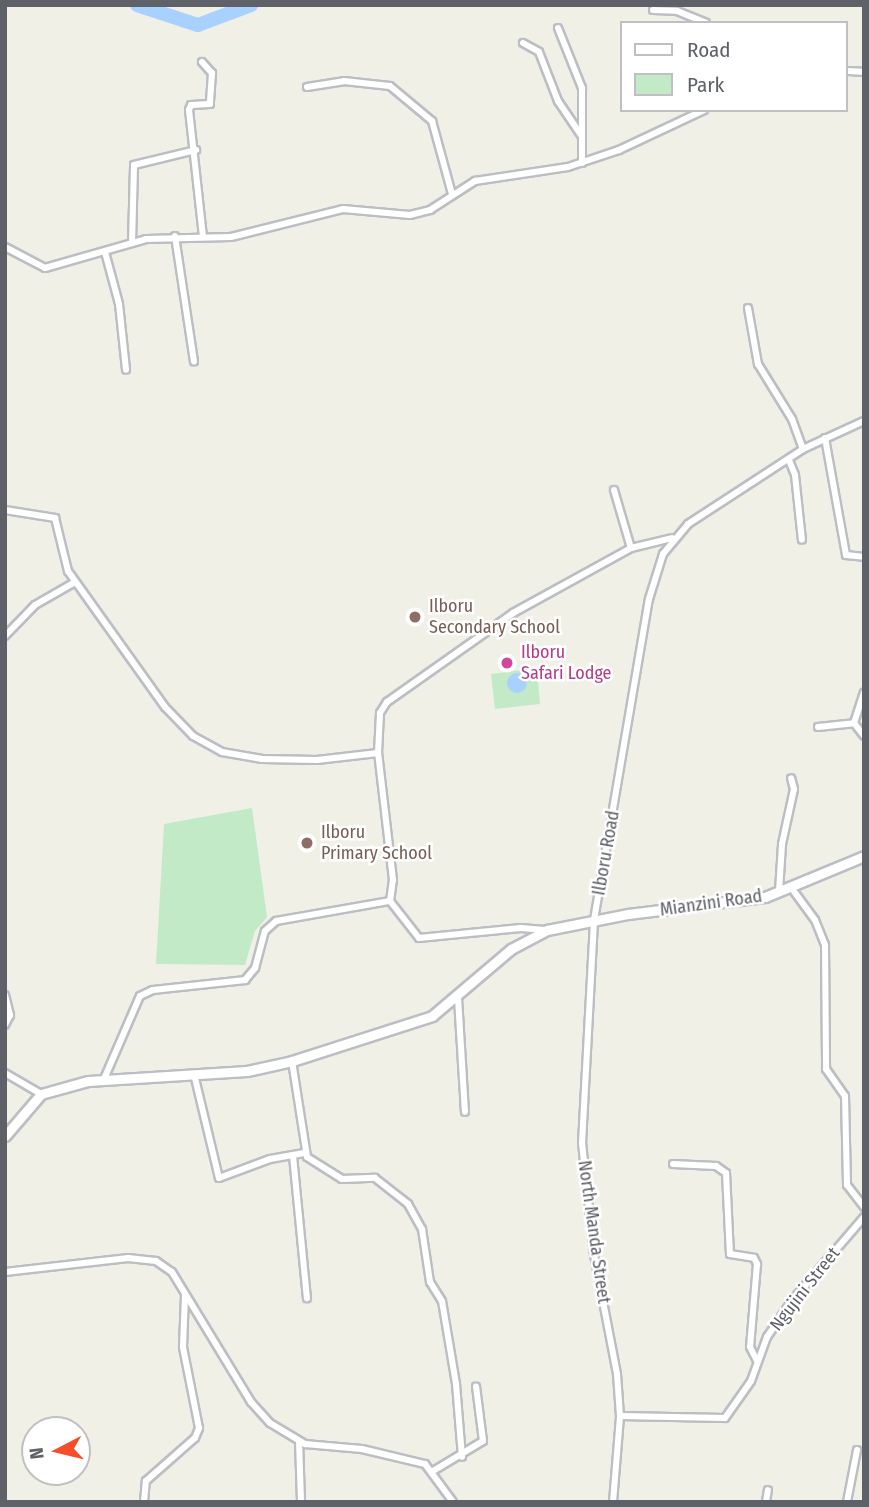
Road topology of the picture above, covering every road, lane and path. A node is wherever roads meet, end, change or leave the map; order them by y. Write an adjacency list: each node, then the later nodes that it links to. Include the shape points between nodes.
1 (653, 10): 2 (street, via 677,11)
2 (701, 21)
3 (558, 28): 8 (street, via 582,88)
4 (523, 43): 8 (street, via 539,51 552,91)
5 (202, 62): 9 (street, via 212,73 211,102 190,107)
6 (307, 87): 11 (street, via 345,80 390,86 432,121)
7 (699, 112): 10 (street)
8 (581, 135): 10 (street)
9 (197, 150): 13 (street); 14 (street, via 134,165)
10 (582, 163): 11 (street, via 490,176)
11 (452, 194): 13 (street, via 430,210 410,215 343,209 240,235)
12 (175, 236): 13 (street); 14 (street); 18 (street)
13 (203, 237)
14 (132, 243): 16 (street)
15 (5, 247): 16 (street, via 45,268)
16 (105, 252): 19 (street, via 119,303)
17 (748, 308): 22 (street, via 758,364 792,419)
18 (194, 362)
19 (126, 370)
20 (864, 421): 21 (street)
21 (825, 438): 22 (street); 29 (street, via 846,555)
22 (803, 449): 23 (street)
23 (789, 460): 26 (street); 27 (street, via 795,475)
24 (614, 490): 28 (street)
25 (5, 510): 30 (street, via 55,518 65,566)
26 (673, 538): 28 (street); 42 (street, Ilboru Road, via 649,599)
27 (802, 540)
28 (631, 548): 36 (street, via 513,613 387,702 380,713)
29 (864, 557)
30 (75, 582): 31 (street, via 35,605); 36 (street, via 165,707 208,746 237,755 287,760)
31 (5, 636)
32 (864, 693): 33 (street)
33 (854, 723): 34 (street); 35 (street)
34 (818, 727)
35 (864, 736)
36 (378, 753): 41 (street, via 393,880)
37 (791, 778): 40 (street, via 794,789 782,844)
38 (864, 856): 39 (street, Mianzini Road)
39 (790, 886): 40 (street, Mianzini Road); 57 (street, via 815,919 825,945 826,1069 845,1096 847,1185)
40 (779, 891): 42 (street, Mianzini Road, via 743,902)
41 (390, 901): 43 (street, via 415,936 424,939 521,928); 50 (street, via 276,921 265,931 255,968 245,980 153,990 140,996)
42 (594, 920): 43 (street, Ilboru Road); 64 (street, North Manda Street, via 583,1168)
43 (547, 930): 45 (street, Ilboru Road, via 510,949)
44 (5, 995): 46 (street, via 10,1015)
45 (458, 998): 47 (street, Ilboru Road, via 432,1016); 52 (street)
46 (5, 1025)
47 (292, 1061): 49 (street, Ilboru Road, via 247,1071); 54 (street)
48 (5, 1073): 51 (street)
49 (194, 1074): 50 (street, Ilboru Road); 55 (street, via 219,1178 270,1159)
50 (104, 1079): 51 (street, Ilboru Road)
51 (41, 1094): 53 (street)
52 (465, 1112)
53 (5, 1136)
54 (305, 1153): 55 (street); 67 (street, via 342,1178 374,1178 417,1217 430,1282 442,1301)
55 (293, 1156): 61 (street)
56 (673, 1164): 62 (street, via 716,1166 726,1173 730,1254 754,1258 757,1264 750,1353)
57 (864, 1207)
58 (864, 1217): 62 (street, Ngujini Street, via 799,1292)
59 (5, 1272): 60 (street, via 146,1259 172,1272)
60 (185, 1293): 65 (street, via 251,1402 270,1423); 70 (street, via 183,1347 199,1428 195,1438 146,1481)
61 (307, 1298)
62 (757, 1360): 64 (street, Ngujini Street, via 751,1381 726,1418)
63 (476, 1387): 67 (street, via 485,1437)
64 (620, 1416): 73 (street, North Manda Street)
65 (299, 1441): 68 (street, via 415,1460); 71 (street)
66 (857, 1450): 75 (street)
67 (462, 1457): 68 (street)
68 (433, 1471): 72 (street)
69 (768, 1490): 74 (street)
70 (144, 1502)
71 (301, 1502)
72 (453, 1502)
73 (613, 1502)
74 (766, 1502)
75 (847, 1502)

